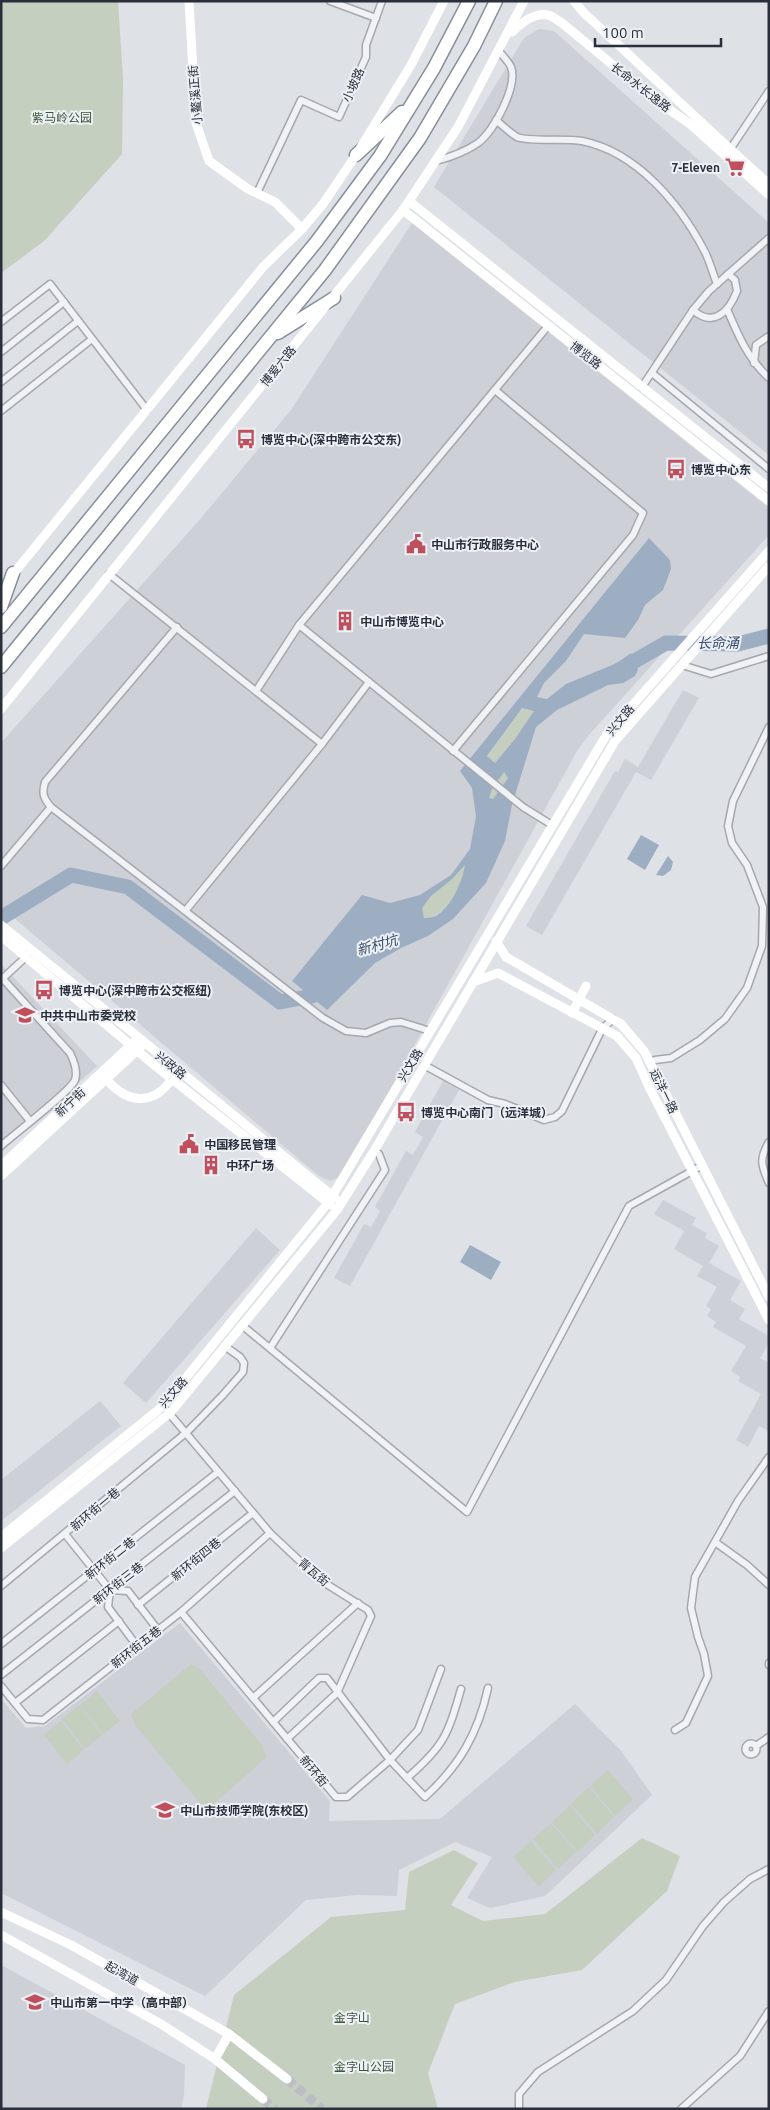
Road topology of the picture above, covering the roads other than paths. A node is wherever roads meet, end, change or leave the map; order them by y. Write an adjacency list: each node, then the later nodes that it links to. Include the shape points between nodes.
1 (190, 1): 19 (street, 小鳌溪正街, via 196,123 209,160)
2 (330, 1): 9 (street)
3 (382, 1): 9 (street, 小坡路)
4 (444, 1): 16 (street, via 411,66)
5 (469, 1): 13 (highway)
6 (496, 1): 36 (highway, 博爱六路, via 474,46 420,138 325,270)
7 (524, 1): 10 (street, 博爱六路)
8 (574, 1): 15 (street, 长命水长逸路, via 671,92)
9 (376, 18): 19 (street, 小坡路, via 366,46 366,57 339,117 301,100)
10 (506, 37): 11 (street, 博爱六路); 15 (street, 长命水长逸路, via 522,22 535,16 549,15)
11 (499, 51): 14 (street, via 511,67 510,89); 17 (street, 博爱六路)
12 (769, 91): 15 (street)
13 (415, 100): 16 (highway); 56 (highway, via 380,156 317,241)
14 (496, 120): 17 (street, via 480,142); 26 (street, via 519,138 581,141 610,150 636,165 679,212 705,253)
15 (728, 153): 18 (street, 长命水长逸路); 20 (street, 长命水长逸路)
16 (356, 155): 23 (street)
17 (436, 162): 21 (street, 博爱六路)
18 (769, 184)
19 (257, 193): 23 (street, 小鳌溪正街, via 275,202)
20 (769, 195)
21 (409, 201): 22 (street, 博爱六路); 42 (street, 博览路)
22 (403, 210): 27 (street, 博爱六路); 33 (street, 博览路)
23 (302, 229): 44 (street, via 264,266)
24 (769, 238): 25 (street)
25 (728, 274): 26 (street); 29 (street, via 735,280 737,291)
26 (717, 284): 30 (street)
27 (334, 298): 36 (highway); 52 (street, 博爱六路)
28 (64, 302): 31 (street); 32 (street, via 50,284); 37 (street)
29 (727, 309): 30 (street, via 718,317 709,319 700,317); 38 (street)
30 (693, 310): 39 (street)
31 (78, 321): 35 (street); 41 (street)
32 (1, 322)
33 (548, 326): 43 (street); 48 (street, 博览路)
34 (769, 336): 38 (street, via 756,345)
35 (92, 339): 44 (street); 45 (street)
36 (267, 339): 60 (highway, 博爱六路)
37 (1, 352)
38 (754, 363): 40 (street)
39 (652, 373): 42 (street); 46 (street)
40 (769, 378)
41 (1, 382)
42 (642, 387): 47 (street, 博览路)
43 (495, 390): 55 (street); 66 (street, via 643,514 633,535)
44 (147, 410): 51 (street)
45 (1, 411)
46 (769, 469)
47 (769, 488)
48 (769, 501)
49 (769, 550): 68 (street, 兴文路, via 607,734)
50 (769, 566): 59 (street, 兴文路)
51 (13, 573): 53 (street); 54 (highway)
52 (109, 574): 57 (street); 63 (street, 博爱六路)
53 (1, 589)
54 (1, 607)
55 (298, 625): 61 (street); 62 (street)
56 (1, 627)
57 (177, 627): 62 (street); 67 (street, via 45,782 44,799)
58 (769, 656): 59 (street, via 711,674)
59 (682, 665): 73 (street, 兴文路, via 615,741)
60 (1, 667)
61 (369, 682): 65 (street); 66 (street)
62 (256, 691): 65 (street)
63 (1, 709)
64 (769, 727): 86 (street, via 733,801 728,826 732,842 747,865 763,907 762,946 746,988 725,1019 671,1058)
65 (322, 744): 70 (street)
66 (453, 751): 68 (street, via 522,807)
67 (51, 807): 69 (street); 70 (street)
68 (552, 825): 83 (street, 兴文路)
69 (1, 866)
70 (186, 910): 83 (street, via 312,1010 346,1031 366,1033 401,1022)
71 (1, 925): 74 (street, 兴政路)
72 (1, 936): 74 (street, 兴政路)
73 (496, 941): 77 (street, 兴文路); 79 (street, 远洋一路, via 506,957)
74 (16, 943): 75 (street, 兴政路)
75 (29, 954): 76 (street); 84 (street, 兴政路); 85 (street, 兴政路)
76 (2, 979): 92 (street, via 70,1053 76,1066 75,1080 65,1092)
77 (473, 982): 80 (street, via 498,973); 87 (street, 兴文路)
78 (586, 986): 79 (street)
79 (579, 999): 80 (street); 81 (street, 远洋一路)
80 (572, 1012): 82 (street)
81 (613, 1019): 82 (street); 86 (street, 远洋一路, via 622,1024)
82 (602, 1029): 87 (street, via 562,1111 544,1120 488,1100); 88 (street, 远洋一路, via 617,1036)
83 (430, 1031): 101 (street, 兴文路)
84 (141, 1041): 85 (street, 新宁街); 101 (street, 兴政路)
85 (134, 1048): 89 (street); 90 (street, 兴政路); 96 (street, 新宁街)
86 (653, 1061): 88 (street); 97 (street, 远洋一路)
87 (424, 1064): 95 (street, 兴文路)
88 (641, 1068): 98 (street, 远洋一路)
89 (106, 1079): 90 (street, via 127,1097 139,1099 151,1098 165,1089); 99 (street)
90 (172, 1079): 101 (street, 兴政路)
91 (1, 1085): 92 (street)
92 (30, 1121): 94 (street)
93 (769, 1142): 100 (street, via 761,1166)
94 (1, 1146)
95 (374, 1151): 102 (street, 兴文路); 107 (street, via 379,1154 385,1170)
96 (1, 1166)
97 (701, 1166): 98 (street); 103 (street, 远洋一路)
98 (692, 1171): 104 (street, 远洋一路); 107 (street, via 629,1206 467,1512)
99 (1, 1176)
100 (769, 1183)
101 (330, 1199): 102 (street, 兴政路); 108 (street, 兴文路)
102 (339, 1207): 105 (street, 兴文路)
103 (769, 1297)
104 (769, 1320)
105 (243, 1326): 106 (street, 兴文路); 107 (street)
106 (226, 1347): 109 (street, 兴文路); 110 (street, 新环街一巷, via 240,1356 244,1363 243,1372)
107 (270, 1348)
108 (163, 1406): 109 (street, 青瓦街); 117 (street, 兴文路)
109 (171, 1412): 110 (street, 青瓦街); 119 (street, 兴文路)
110 (187, 1432): 112 (street, 青瓦街); 116 (street, 新环街一巷)
111 (769, 1457): 118 (street, via 738,1501)
112 (218, 1472): 113 (street, 青瓦街); 120 (street, 新环街二巷)
113 (235, 1491): 114 (street, 青瓦街); 123 (street, 新环街三巷)
114 (253, 1513): 115 (street, 青瓦街); 125 (street, 新环街四巷)
115 (270, 1533): 124 (street, 青瓦街, via 320,1580); 126 (street, 新环街五巷)
116 (65, 1534): 120 (street); 122 (street, 新环街一巷)
117 (1, 1537)
118 (715, 1542): 121 (street, via 748,1565); 140 (street, via 695,1577 691,1608 708,1676 686,1723)
119 (1, 1548)
120 (94, 1570): 123 (street); 129 (street, 新环街二巷)
121 (769, 1585)
122 (1, 1586)
123 (110, 1590): 125 (street, via 128,1591); 127 (street, via 108,1607); 132 (street, 新环街三巷)
124 (358, 1603): 136 (street, 青瓦街, via 371,1616); 137 (street)
125 (138, 1604): 128 (street)
126 (181, 1612): 128 (street, 新环街五巷); 137 (street, 新环街)
127 (119, 1622): 130 (street); 138 (street)
128 (158, 1630): 130 (street, 新环街五巷)
129 (1, 1644)
130 (137, 1646): 138 (street, 新环街五巷, via 43,1720 28,1719)
131 (441, 1669): 144 (street, 新环街, via 418,1730)
132 (1, 1675)
133 (1, 1686): 138 (street, 新环街五巷)
134 (461, 1688): 145 (street, via 438,1749)
135 (488, 1688): 145 (street, via 476,1730 445,1779 425,1797)
136 (337, 1692): 139 (street, via 327,1678 319,1678); 142 (street, 青瓦街); 144 (street)
137 (253, 1698): 139 (street, 新环街)
138 (15, 1703)
139 (273, 1722): 142 (street, 新环街)
140 (675, 1730)
141 (769, 1737): 143 (street)
142 (287, 1739): 144 (street, 新环街, via 336,1797 347,1797)
143 (756, 1746)
144 (390, 1760): 145 (street)
145 (407, 1778)
146 (769, 1869): 154 (street, via 750,1879 724,1902 703,1926 666,1980 633,2011 538,2072 519,2094)
147 (1, 1912): 150 (street, 起湾道, via 71,1945)
148 (1, 1935): 151 (street, 起湾道, via 161,2024)
149 (769, 2011): 155 (street, via 740,2056)
150 (229, 2034): 151 (street); 152 (street, 起湾道)
151 (215, 2059): 153 (street, 起湾道)
152 (287, 2078)
153 (264, 2099)
154 (519, 2109)
155 (681, 2109)

